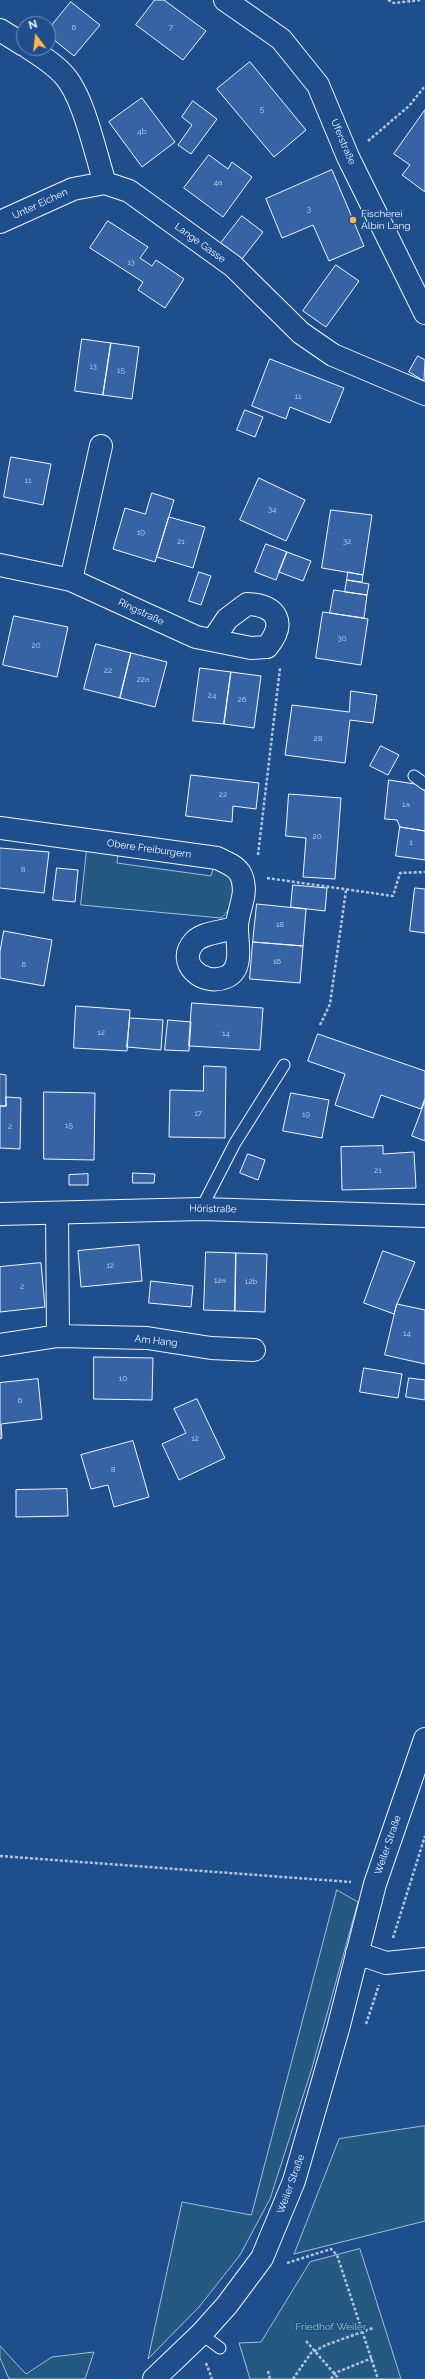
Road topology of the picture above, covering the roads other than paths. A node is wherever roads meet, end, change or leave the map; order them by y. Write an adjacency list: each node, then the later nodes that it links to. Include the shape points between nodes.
1 (225, 0): 7 (street, Uferstraße, via 281,39 318,85 348,157)
2 (0, 30): 3 (street)
3 (16, 40)
4 (42, 56): 5 (street, via 64,75 77,94)
5 (105, 183): 6 (street, Unter Eichen, via 73,188); 8 (street, Lange Gasse, via 129,192 233,266 301,333 333,355)
6 (0, 222)
7 (425, 312)
8 (425, 394)
9 (101, 446): 11 (street)
10 (0, 565): 11 (street, Ringstraße)
11 (71, 580): 12 (street, Ringstraße, via 196,637)
12 (214, 640): 12 (street, Ringstraße, via 251,648 267,647 276,636 278,622 272,611 262,604 247,604 227,619)
13 (414, 776): 14 (lane)
14 (425, 784)
15 (0, 828): 16 (street, Obere Freiburgern, via 217,858 248,875)
16 (237, 926)
17 (284, 1065): 18 (lane, via 235,1143)
18 (201, 1209): 19 (street, Höristraße); 21 (street, Höristraße)
19 (57, 1213): 20 (street, Höristraße); 22 (street)
20 (0, 1214)
21 (425, 1216)
22 (58, 1336): 23 (street, Am Hang); 24 (street, Am Hang, via 147,1338 211,1348)
23 (0, 1345)
24 (254, 1350)
25 (425, 1739): 26 (street, Weiler Straße, via 375,1884)
26 (357, 1953): 27 (street, via 386,1963); 28 (street, Weiler Straße, via 336,2036 291,2188 262,2258)
27 (425, 1959)
28 (201, 2334): 29 (lane); 30 (street, Weiler Straße)
29 (220, 2348)
30 (154, 2379)

